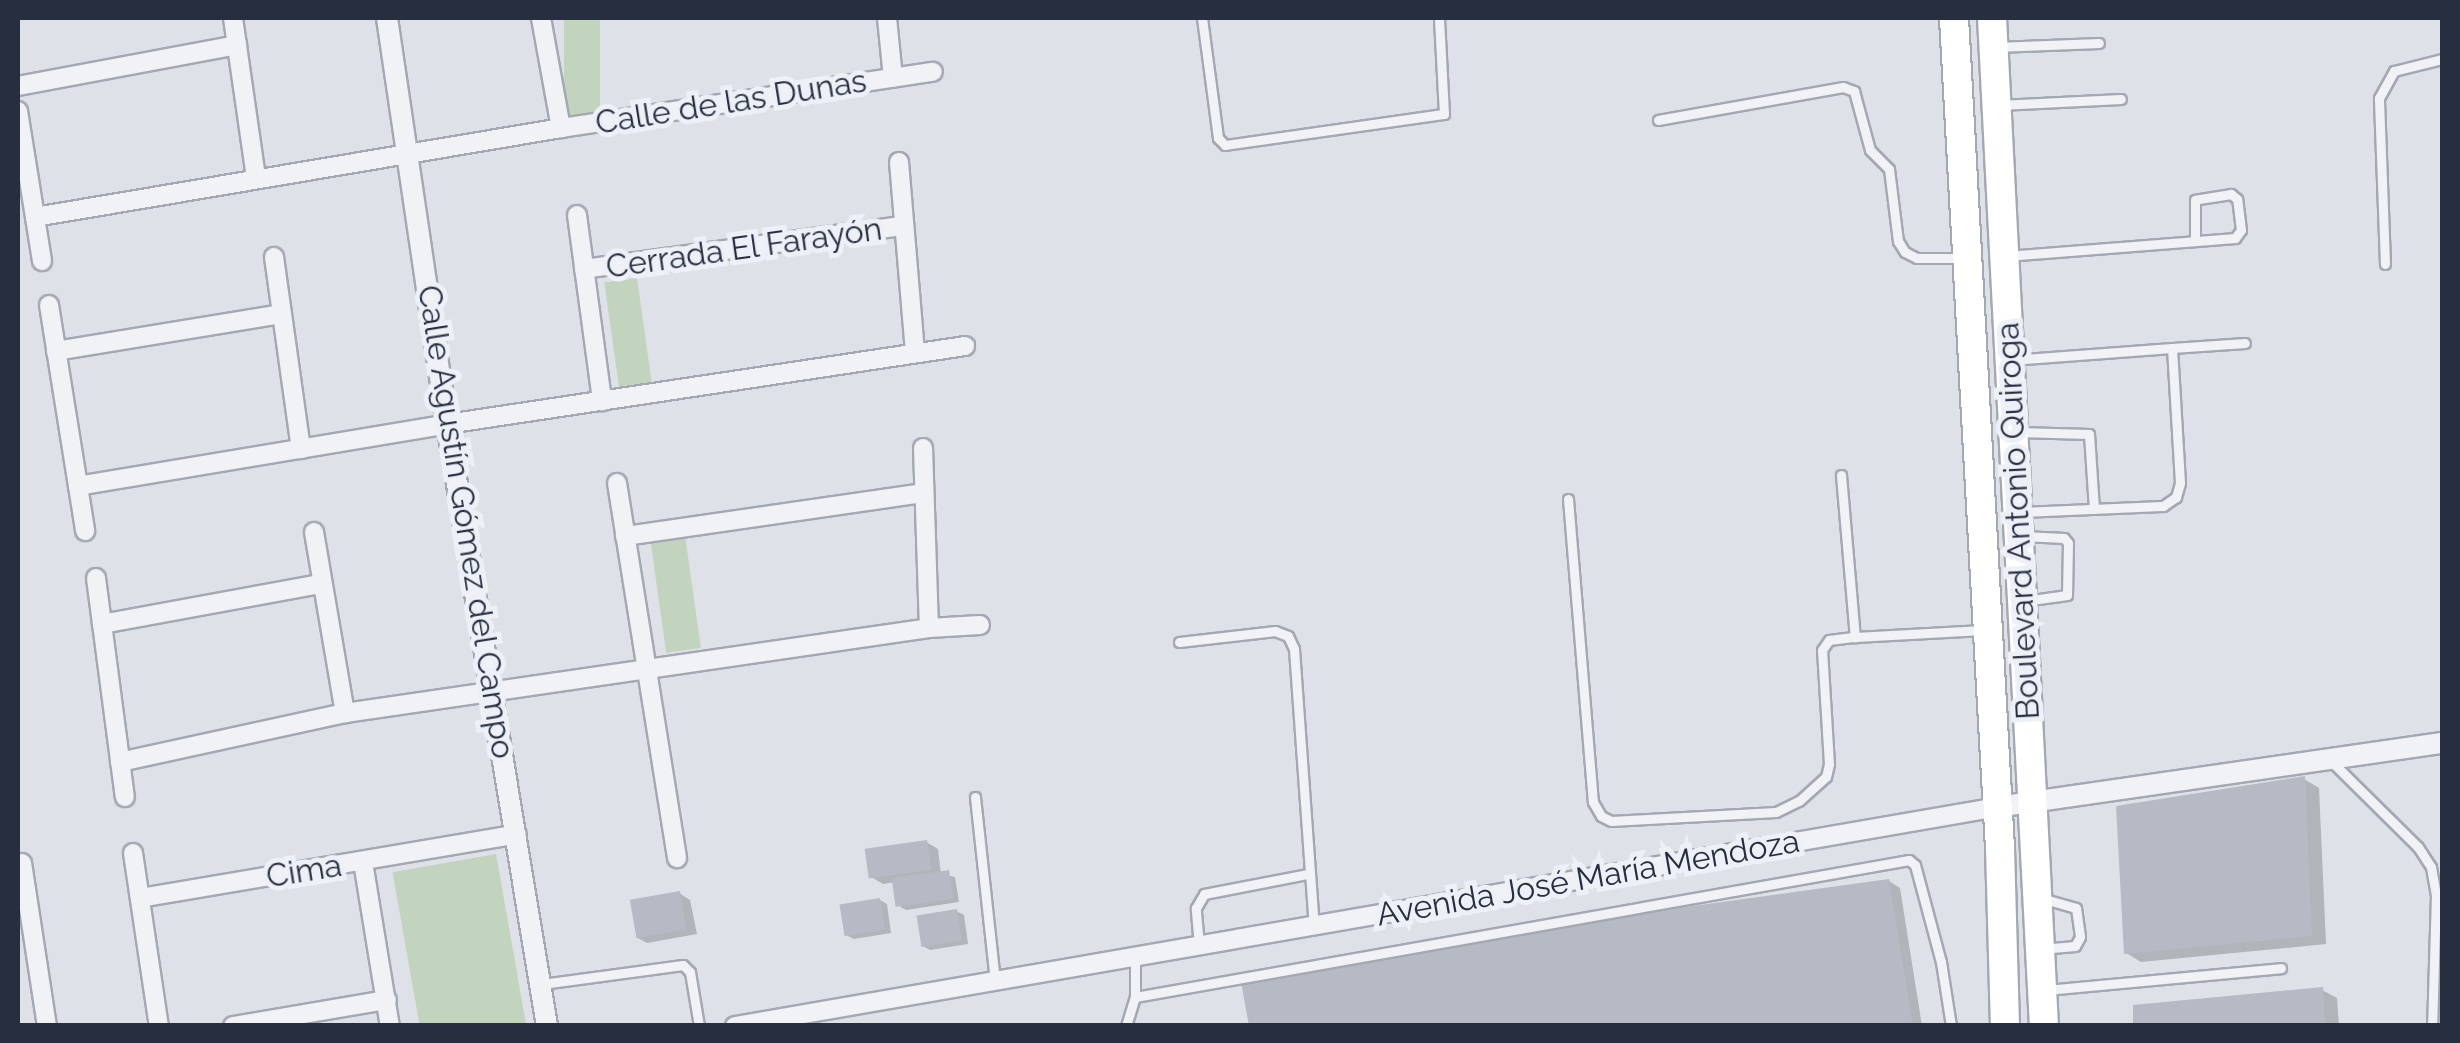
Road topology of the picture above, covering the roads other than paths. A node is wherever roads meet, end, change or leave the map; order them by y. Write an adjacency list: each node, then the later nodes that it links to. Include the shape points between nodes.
1 (233, 18): 10 (street)
2 (387, 18): 21 (street, Calle Agustín Gómez del Campo)
3 (541, 18): 20 (street, Calle de las Dunas)
4 (887, 18): 14 (street, Calle de las Dunas)
5 (1202, 18): 6 (lane, via 1218,138 1225,145 1444,114)
6 (1439, 18)
7 (1954, 18): 30 (main road, Boulevard Antonio Quiroga)
8 (1992, 18): 11 (main road, Boulevard Antonio Quiroga)
9 (2100, 43): 11 (lane)
10 (237, 45): 15 (street); 23 (street)
11 (1993, 47): 17 (main road, Boulevard Antonio Quiroga)
12 (2442, 59): 32 (lane, via 2394,71 2380,98)
13 (933, 72): 14 (street)
14 (893, 78): 20 (street, Calle de las Dunas)
15 (18, 86)
16 (2122, 100): 17 (lane)
17 (1996, 105): 29 (main road, Boulevard Antonio Quiroga)
18 (18, 111): 25 (street)
19 (1658, 120): 30 (lane, via 1854,91 1870,150 1889,169 1905,252)
20 (560, 128): 21 (street)
21 (408, 155): 23 (street); 43 (street, Calle Agustín Gómez del Campo)
22 (900, 162): 26 (street, Cerrada El Farayón)
23 (256, 178): 25 (street)
24 (577, 215): 33 (street, Cerrada El Farayón)
25 (35, 217): 31 (street)
26 (904, 226): 33 (street, Cerrada El Farayón); 40 (street, Cerrada El Farayón)
27 (2195, 241): 27 (lane, via 2235,238 2241,230 2237,199 2199,197); 29 (lane)
28 (274, 257): 35 (street)
29 (2004, 257): 41 (main road, Boulevard Antonio Quiroga)
30 (1965, 258): 63 (main road, Boulevard Antonio Quiroga)
31 (42, 261)
32 (2385, 264)
33 (584, 269): 42 (street, Cerrada El Farayón)
34 (49, 305): 39 (street)
35 (282, 314): 39 (street); 46 (street)
36 (2244, 343): 38 (lane)
37 (964, 346): 40 (street)
38 (2172, 348): 41 (lane); 52 (lane, via 2176,497 2163,506)
39 (56, 352): 49 (street)
40 (915, 354): 42 (street)
41 (2010, 360): 44 (main road, Boulevard Antonio Quiroga)
42 (602, 400): 43 (street)
43 (448, 424): 46 (street); 67 (street, Calle Agustín Gómez del Campo)
44 (2014, 432): 52 (lane, via 2089,434); 53 (main road, Boulevard Antonio Quiroga)
45 (923, 448): 50 (street)
46 (301, 449): 49 (street)
47 (1841, 474): 64 (lane)
48 (617, 483): 56 (street)
49 (78, 486): 54 (street)
50 (924, 492): 56 (street); 62 (street)
51 (1568, 498): 64 (lane, via 1594,802 1611,821 1776,812 1799,801 1826,776 1829,764 1822,650 1829,640)
52 (2094, 509): 53 (lane)
53 (2018, 524): 59 (main road, Boulevard Antonio Quiroga); 59 (lane, via 2068,543 2067,594)
54 (85, 532)
55 (314, 532): 58 (street)
56 (625, 536): 66 (street)
57 (96, 578): 60 (street)
58 (321, 584): 60 (street); 68 (street)
59 (2022, 602): 74 (main road, Boulevard Antonio Quiroga)
60 (102, 624): 71 (street)
61 (980, 625): 62 (street)
62 (929, 628): 66 (street)
63 (1988, 630): 64 (lane); 75 (main road, Boulevard Antonio Quiroga)
64 (1855, 638)
65 (1180, 642): 81 (lane, via 1275,631 1288,636)
66 (646, 669): 67 (street); 78 (street)
67 (492, 693): 68 (street); 76 (street, Calle Agustín Gómez del Campo)
68 (345, 713): 71 (street)
69 (2442, 743): 70 (street, Avenida José María Mendoza)
70 (2330, 759): 74 (street, Avenida José María Mendoza); 105 (lane, via 2432,866)
71 (120, 762): 72 (street)
72 (126, 797)
73 (976, 797): 89 (lane)
74 (2032, 803): 75 (street, Avenida José María Mendoza); 82 (main road, Boulevard Antonio Quiroga)
75 (1998, 808): 84 (street, Avenida José María Mendoza); 103 (main road, Boulevard Antonio Quiroga)
76 (516, 834): 79 (street); 90 (street, Calle Agustín Gómez del Campo)
77 (133, 853): 83 (street)
78 (677, 858)
79 (362, 862): 83 (street, Cima); 93 (street, Cima)
80 (22, 863): 94 (street)
81 (1308, 874): 84 (lane); 85 (lane, via 1204,894 1196,908)
82 (2038, 897): 86 (main road, Boulevard Antonio Quiroga); 86 (lane, via 2076,908 2080,937 2075,946)
83 (140, 898): 95 (street)
84 (1314, 926): 85 (street, Avenida José María Mendoza)
85 (1199, 946): 87 (street, Avenida José María Mendoza)
86 (2040, 949): 91 (main road, Boulevard Antonio Quiroga)
87 (1135, 957): 89 (street, Avenida José María Mendoza); 92 (lane)
88 (2281, 968): 91 (lane)
89 (995, 981): 100 (street, Avenida José María Mendoza)
90 (539, 985): 98 (street, Calle Agustín Gómez del Campo); 99 (lane, via 683,965 690,972)
91 (2042, 990): 104 (main road, Boulevard Antonio Quiroga)
92 (1135, 998): 101 (lane); 102 (lane, via 1909,860 1941,962)
93 (387, 1000): 96 (street); 97 (street, Cima)
94 (48, 1026)
95 (159, 1026)
96 (233, 1026)
97 (390, 1026)
98 (547, 1026)
99 (698, 1026)
100 (735, 1026)
101 (1126, 1026)
102 (1952, 1026)
103 (2005, 1026)
104 (2044, 1026)
105 (2432, 1026)

